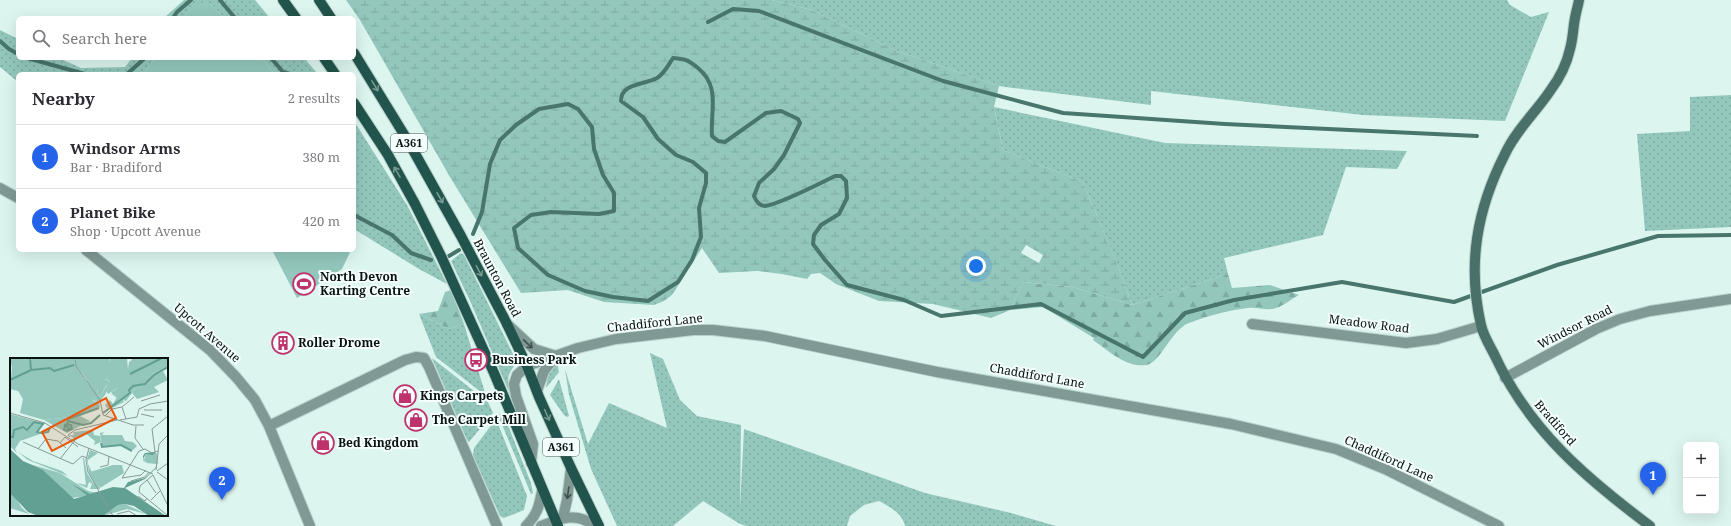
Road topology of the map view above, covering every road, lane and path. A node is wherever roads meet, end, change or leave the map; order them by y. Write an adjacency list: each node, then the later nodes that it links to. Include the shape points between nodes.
1 (283, 0): 4 (main road)
2 (319, 0): 5 (main road)
3 (1579, 0): 16 (street, Bradiford, via 1570,50 1563,68 1551,91 1505,153 1485,201 1477,233 1476,286)
4 (295, 16)
5 (330, 16)
6 (356, 55): 14 (main road, Braunton Road / A361, one-way to 14, via 408,141)
7 (325, 60): 8 (main road)
8 (334, 72)
9 (356, 106): 22 (main road, A361, one-way to 9, via 438,249 388,155)
10 (0, 188): 11 (street)
11 (16, 197)
12 (88, 252): 21 (street, Upcott Avenue, via 210,350 255,400)
13 (1731, 299): 19 (street, Windsor Road, via 1650,311 1620,319 1596,329)
14 (506, 322): 17 (street, one-way to 17, via 534,349); 18 (main road, Braunton Road / A361)
15 (1252, 324): 16 (street, Meadow Road, via 1406,343 1437,339)
16 (1481, 326): 19 (street, Bradiford)
17 (556, 356): 18 (street, Chaddiford Lane); 20 (street, via 544,371); 32 (street, Chaddiford Lane, via 616,339 693,330 765,336 937,372 1231,424 1336,449 1393,472)
18 (527, 366): 20 (main road, Braunton Road / A361); 22 (street, via 517,375 514,384 533,444)
19 (1505, 378): 33 (street, Bradiford, via 1531,416 1564,455)
20 (537, 391): 23 (main road, Braunton Road / A361, one-way to 23)
21 (269, 426): 26 (street, Upcott Avenue); 27 (street, via 405,360 424,358 430,366)
22 (531, 463): 24 (main road, A361)
23 (571, 468): 25 (street, one-way to 25, via 567,500); 31 (main road, Braunton Road / A361)
24 (542, 491): 25 (main road, A361); 28 (street, via 535,517)
25 (559, 521): 29 (street); 30 (street, via 581,519)
26 (310, 526)
27 (497, 526)
28 (526, 526)
29 (541, 526)
30 (594, 526)
31 (599, 526)
32 (1499, 526)
33 (1650, 526)

